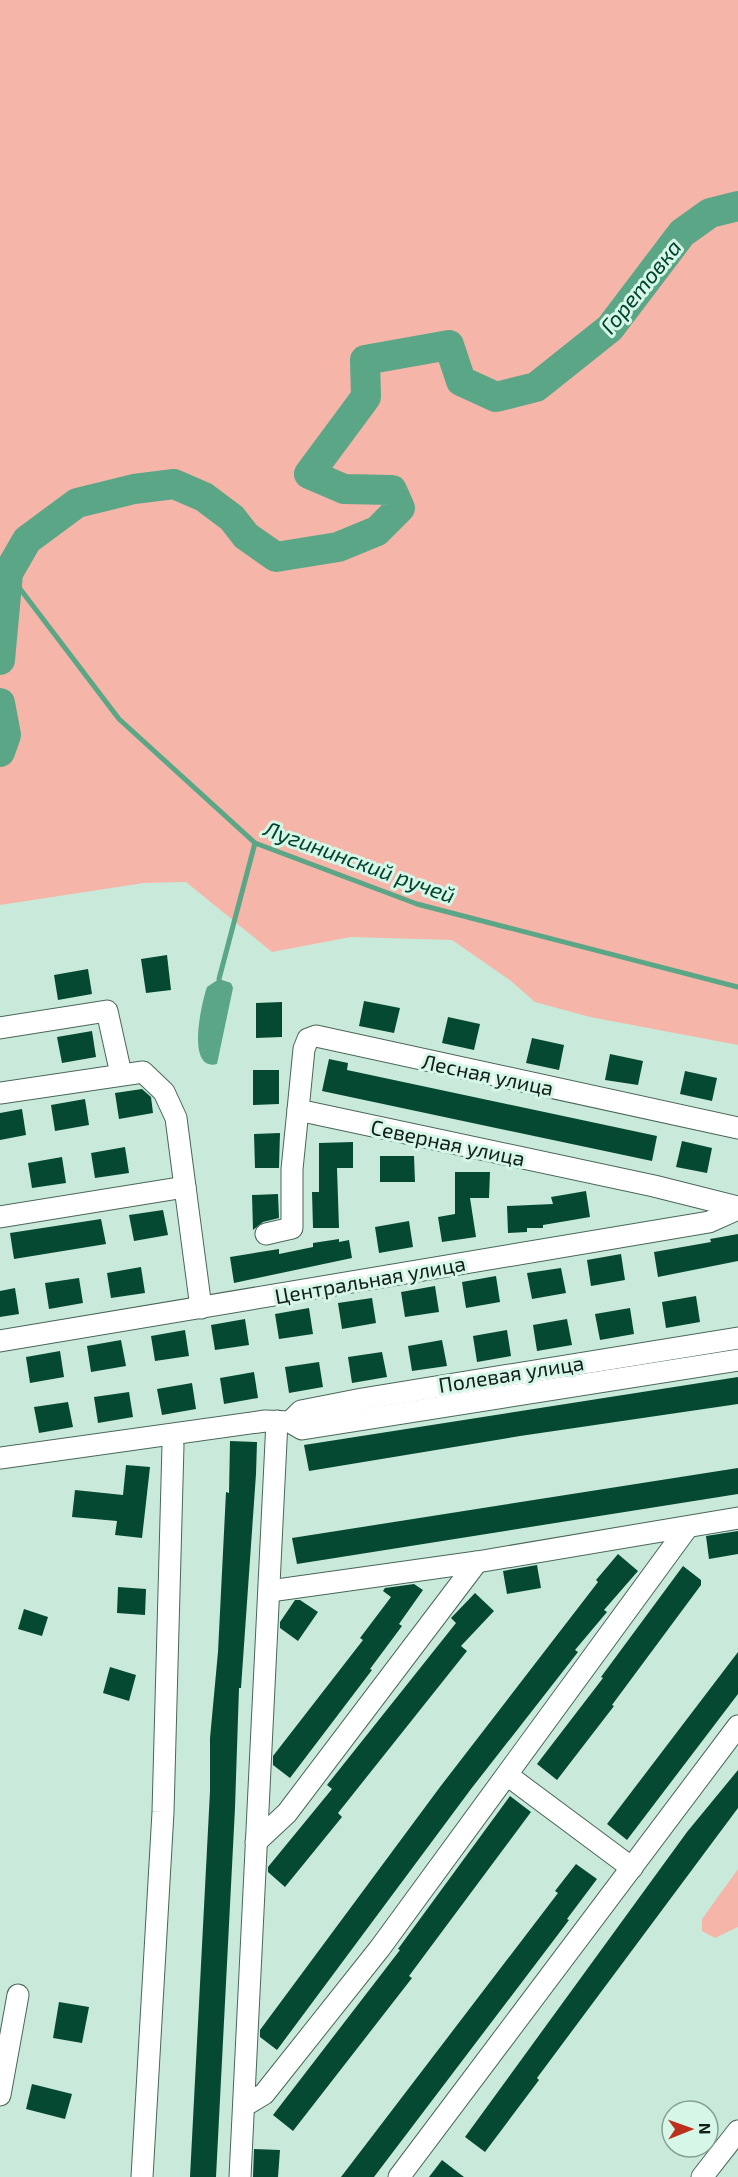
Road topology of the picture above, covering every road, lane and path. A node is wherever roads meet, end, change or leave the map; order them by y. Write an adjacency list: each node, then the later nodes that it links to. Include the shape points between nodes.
1 (0, 1028): 2 (street, via 107,1011)
2 (121, 1074): 3 (street); 6 (street, via 143,1072 164,1092 176,1118)
3 (0, 1093)
4 (298, 1110): 5 (street, Лесная улица, via 304,1049 308,1039 316,1036); 7 (street, Северная улица, via 654,1185); 9 (street, via 291,1169 292,1228)
5 (738, 1128)
6 (185, 1187): 8 (street); 10 (street)
7 (738, 1208): 10 (street, Центральная улица, via 709,1222)
8 (0, 1217)
9 (266, 1234)
10 (201, 1308): 12 (street, Центральная улица)
11 (738, 1338): 14 (street, Полевая улица)
12 (0, 1341)
13 (738, 1360): 15 (street, Полевая улица)
14 (539, 1368): 15 (street); 16 (street, Полевая улица, via 301,1411)
15 (543, 1390): 16 (street, Полевая улица, via 302,1429)
16 (284, 1421): 18 (street, Полевая улица); 22 (street)
17 (173, 1445): 31 (street, via 164,1812)
18 (0, 1458)
19 (738, 1518): 20 (street)
20 (687, 1528): 21 (street); 24 (street)
21 (477, 1562): 22 (street); 25 (street, via 287,1813)
22 (270, 1591): 25 (street)
23 (738, 1726): 26 (street)
24 (507, 1775): 26 (street); 29 (street, via 303,2046 264,2094)
25 (256, 1842): 29 (street)
26 (632, 1868): 33 (street)
27 (18, 1995): 28 (street)
28 (0, 2095)
29 (244, 2106): 32 (street)
30 (738, 2131): 34 (street)
31 (142, 2177)
32 (240, 2177)
33 (399, 2177)
34 (702, 2177)

